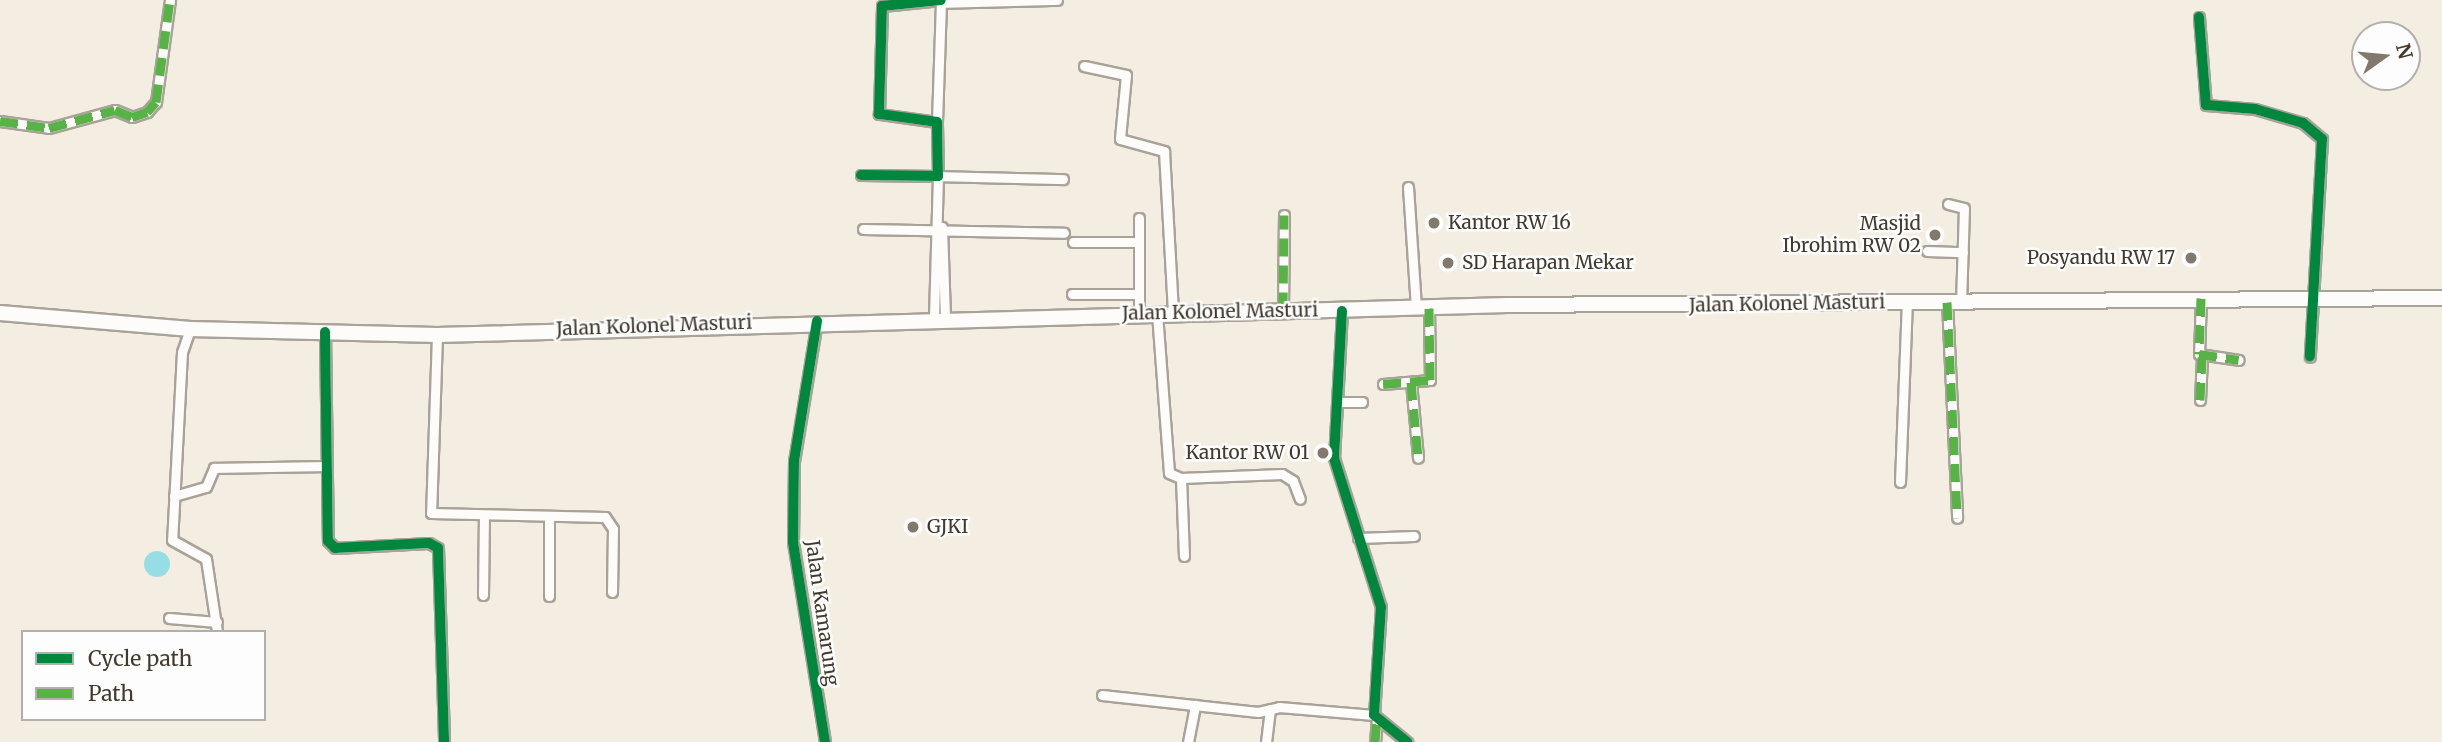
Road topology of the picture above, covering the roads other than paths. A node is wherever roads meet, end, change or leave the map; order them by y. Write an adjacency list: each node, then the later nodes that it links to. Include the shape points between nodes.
1 (1057, 0): 2 (street)
2 (941, 1): 7 (street); 7 (street, via 886,4 881,10 880,118)
3 (170, 4): 6 (street, via 156,102 147,113 132,117 115,110 49,128)
4 (2199, 17): 25 (street, via 2206,106 2255,109 2320,133)
5 (1084, 66): 32 (street, via 1126,75 1120,139 1164,151)
6 (0, 121)
7 (937, 122): 9 (street)
8 (861, 175): 9 (street)
9 (938, 176): 10 (street); 15 (street)
10 (1063, 179)
11 (1408, 187): 29 (street)
12 (1948, 204): 21 (street, via 1965,208)
13 (1284, 215): 30 (street)
14 (1139, 218): 19 (street)
15 (939, 228): 16 (street); 17 (street); 36 (street)
16 (863, 229)
17 (1064, 233)
18 (1073, 242): 19 (street)
19 (1139, 242): 23 (street)
20 (1927, 251): 21 (street)
21 (1963, 252): 28 (street)
22 (1072, 294): 23 (street)
23 (1134, 294): 34 (street)
24 (2201, 298): 25 (main road, Jalan Kolonel Masturi); 28 (main road, Jalan Kolonel Masturi); 41 (street)
25 (2317, 298): 26 (main road, Jalan Kolonel Masturi); 42 (street, via 2311,307)
26 (2442, 298)
27 (1907, 302): 28 (main road, Jalan Kolonel Masturi); 29 (main road, Jalan Kolonel Masturi); 52 (street)
28 (1954, 302): 57 (street)
29 (1423, 308): 31 (main road, Jalan Kolonel Masturi); 44 (street, via 1430,380)
30 (1283, 310): 31 (main road, Jalan Kolonel Masturi); 32 (main road, Jalan Kolonel Masturi)
31 (1342, 311): 47 (street)
32 (1174, 312): 35 (main road, Jalan Kolonel Masturi)
33 (0, 313): 38 (main road, Jalan Kolonel Masturi)
34 (1134, 313): 35 (main road, Jalan Kolonel Masturi); 36 (main road, Jalan Kolonel Masturi)
35 (1157, 313): 51 (street, via 1167,464)
36 (939, 318): 37 (main road, Jalan Kolonel Masturi)
37 (817, 321): 40 (main road, Jalan Kolonel Masturi); 71 (street, Jalan Kamarung, via 794,461 793,542)
38 (190, 329): 39 (main road, Jalan Kolonel Masturi); 53 (street, via 182,352)
39 (325, 332): 40 (main road, Jalan Kolonel Masturi); 50 (street)
40 (437, 335): 55 (street, via 428,505 435,515)
41 (2202, 357): 43 (street); 46 (street)
42 (2310, 357)
43 (2239, 359)
44 (1411, 382): 45 (street); 49 (street)
45 (1383, 384)
46 (2200, 400)
47 (1338, 402): 48 (street); 59 (street, via 1334,458)
48 (1362, 402)
49 (1418, 458)
50 (324, 467): 53 (street, via 214,468 206,487); 70 (street, via 331,547 429,543 438,548)
51 (1181, 478): 54 (street, via 1282,474 1293,481); 60 (street)
52 (1900, 482)
53 (174, 496): 65 (street, via 172,540 205,559)
54 (1300, 499)
55 (484, 515): 56 (street); 62 (street)
56 (549, 517): 61 (street, via 608,519); 63 (street)
57 (1957, 518)
58 (1414, 536): 59 (street)
59 (1358, 538): 69 (street, via 1381,614)
60 (1184, 556)
61 (612, 592)
62 (482, 595)
63 (549, 596)
64 (169, 618): 65 (street)
65 (217, 627)
66 (1102, 695): 67 (street)
67 (1195, 705): 68 (street); 72 (street)
68 (1270, 709): 69 (street); 73 (street)
69 (1375, 717): 74 (street); 75 (street)
70 (444, 742)
71 (825, 742)
72 (1188, 742)
73 (1266, 742)
74 (1375, 742)
75 (1407, 742)

